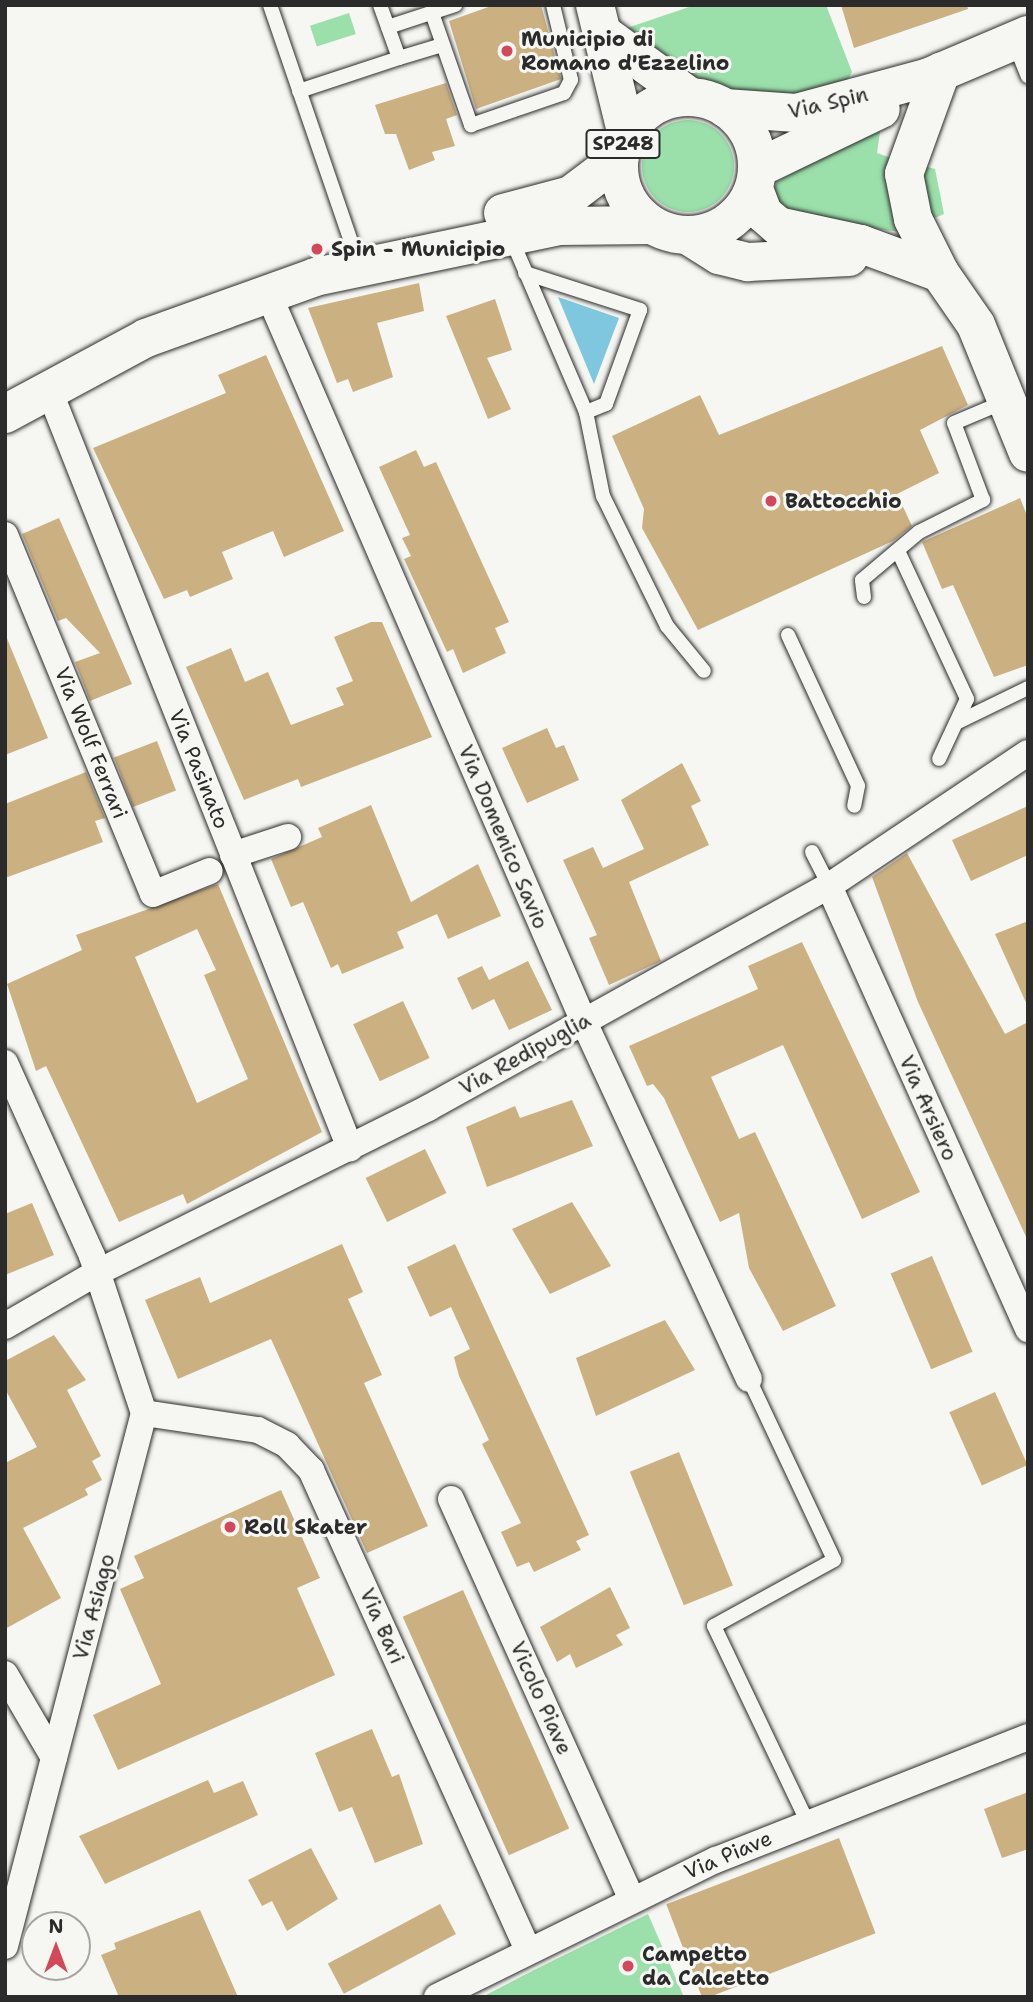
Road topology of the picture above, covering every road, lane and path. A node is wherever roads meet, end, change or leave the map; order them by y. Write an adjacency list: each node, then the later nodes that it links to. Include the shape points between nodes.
1 (270, 5): 13 (lane)
2 (380, 5): 7 (lane)
3 (455, 5): 5 (lane)
4 (553, 5): 9 (lane, via 571,80 564,93 471,125)
5 (432, 13): 7 (lane); 9 (lane)
6 (600, 20): 14 (main road); 15 (main road)
7 (388, 27): 10 (lane)
8 (1021, 38): 11 (main road, Via Spin / SP248); 12 (lane)
9 (442, 45): 10 (lane)
10 (399, 58): 13 (lane)
11 (935, 74): 14 (main road, Via Spin / SP248, via 796,113); 16 (main road, Via Spin / SP248); 22 (main road, via 904,174 913,219)
12 (1028, 76)
13 (299, 91): 20 (lane)
14 (708, 103): 15 (main road, Via Spin / SP248, via 653,107); 16 (main road, via 743,124)
15 (624, 146): 17 (main road, SP248, via 626,196); 20 (main road, SP248, via 571,195 408,242)
16 (756, 178): 17 (main road, Via Spin / SP248, via 728,223); 19 (main road, via 763,213 778,226)
17 (670, 230): 18 (main road, SP248, via 559,226); 19 (main road, via 719,255 748,262)
18 (511, 238): 20 (main road, SP248, via 412,260); 21 (lane)
19 (882, 251): 22 (main road)
20 (370, 262): 23 (main road, SP248)
21 (525, 274): 26 (lane); 26 (lane, via 640,310 606,404)
22 (940, 274): 25 (main road, via 976,325)
23 (267, 291): 24 (main road, SP248, via 146,338); 44 (street, Via Domenico Savio)
24 (49, 390): 27 (main road, SP248); 41 (street, Via Pasinato)
25 (1007, 401): 28 (main road); 30 (lane, via 954,423 983,500 919,532)
26 (586, 412): 33 (lane, via 603,496 667,626)
27 (5, 414)
28 (1028, 453)
29 (5, 535): 42 (street, Via Wolf Ferrari, via 153,894)
30 (899, 553): 31 (lane, via 862,580); 35 (lane, via 967,699)
31 (864, 597)
32 (788, 635): 38 (lane, via 858,786)
33 (704, 671)
34 (1028, 688): 35 (lane)
35 (956, 723): 37 (lane)
36 (1028, 753): 43 (street, Via Redipuglia)
37 (939, 759)
38 (854, 806)
39 (288, 837): 41 (street)
40 (812, 852): 43 (lane)
41 (233, 855): 46 (street, Via Pasinato)
42 (210, 871)
43 (829, 886): 44 (street, Via Redipuglia); 49 (street, Via Arsiero)
44 (583, 1022): 46 (street, Via Redipuglia); 50 (street, Via Domenico Savio)
45 (5, 1063): 47 (street)
46 (350, 1148): 47 (street, Via Redipuglia)
47 (98, 1272): 48 (street, Via Redipuglia); 51 (street)
48 (5, 1326)
49 (1028, 1329)
50 (749, 1379): 56 (lane, via 834,1560 714,1626)
51 (144, 1413): 55 (street, Via Asiago); 59 (street, Via Bari, via 257,1430 288,1445 311,1470)
52 (451, 1499): 57 (street, Vicolo Piave)
53 (5, 1674): 55 (street)
54 (1028, 1737): 56 (street, Via Piave)
55 (54, 1758): 58 (street, Via Asiago)
56 (807, 1821): 57 (street, Via Piave)
57 (631, 1898): 59 (street, Via Piave)
58 (5, 1946)
59 (527, 1948): 60 (street, Via Piave)
60 (437, 1997)

